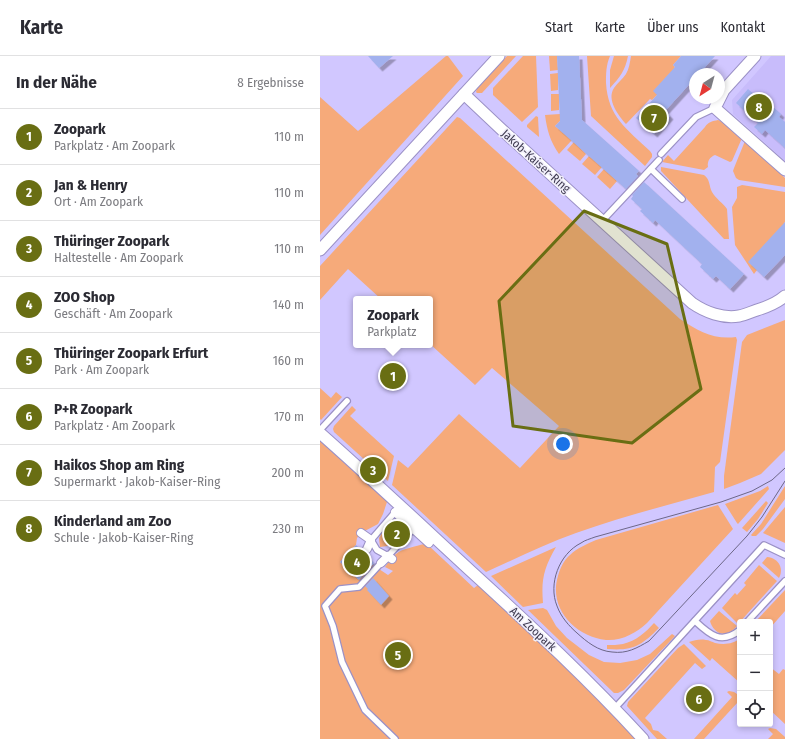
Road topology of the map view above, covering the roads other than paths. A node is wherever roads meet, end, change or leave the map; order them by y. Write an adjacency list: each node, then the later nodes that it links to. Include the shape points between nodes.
1 (498, 56): 3 (street)
2 (755, 56): 4 (street, via 724,90)
3 (464, 94): 10 (street, Jakob-Kaiser-Ring); 11 (street)
4 (715, 108): 5 (lane, via 696,117); 8 (street)
5 (662, 154)
6 (659, 160): 7 (lane)
7 (651, 169): 9 (lane); 10 (lane)
8 (785, 170)
9 (682, 199)
10 (602, 221): 12 (street, Jakob-Kaiser-Ring, via 701,309 730,317 739,316 769,306)
11 (320, 250)
12 (785, 296)
13 (347, 401): 14 (lane)
14 (320, 431): 15 (street, Am Zoopark)
15 (398, 509): 16 (street, Am Zoopark); 18 (lane)
16 (416, 526): 19 (street, Am Zoopark); 22 (lane); 29 (street, Am Zoopark, via 518,613)
17 (361, 533): 18 (street)
18 (370, 540): 20 (street); 22 (lane, via 377,550)
19 (429, 543)
20 (367, 549)
21 (785, 555): 27 (lane, via 764,545)
22 (390, 557): 23 (street)
23 (381, 563): 25 (lane, via 359,587 340,589)
24 (785, 581): 26 (lane)
25 (322, 604): 30 (lane, via 333,626 342,662 365,710)
26 (750, 619)
27 (695, 621): 28 (lane, via 712,636 720,638); 29 (lane)
28 (737, 632)
29 (615, 708): 31 (street, Am Zoopark)
30 (395, 739)
31 (643, 739)

